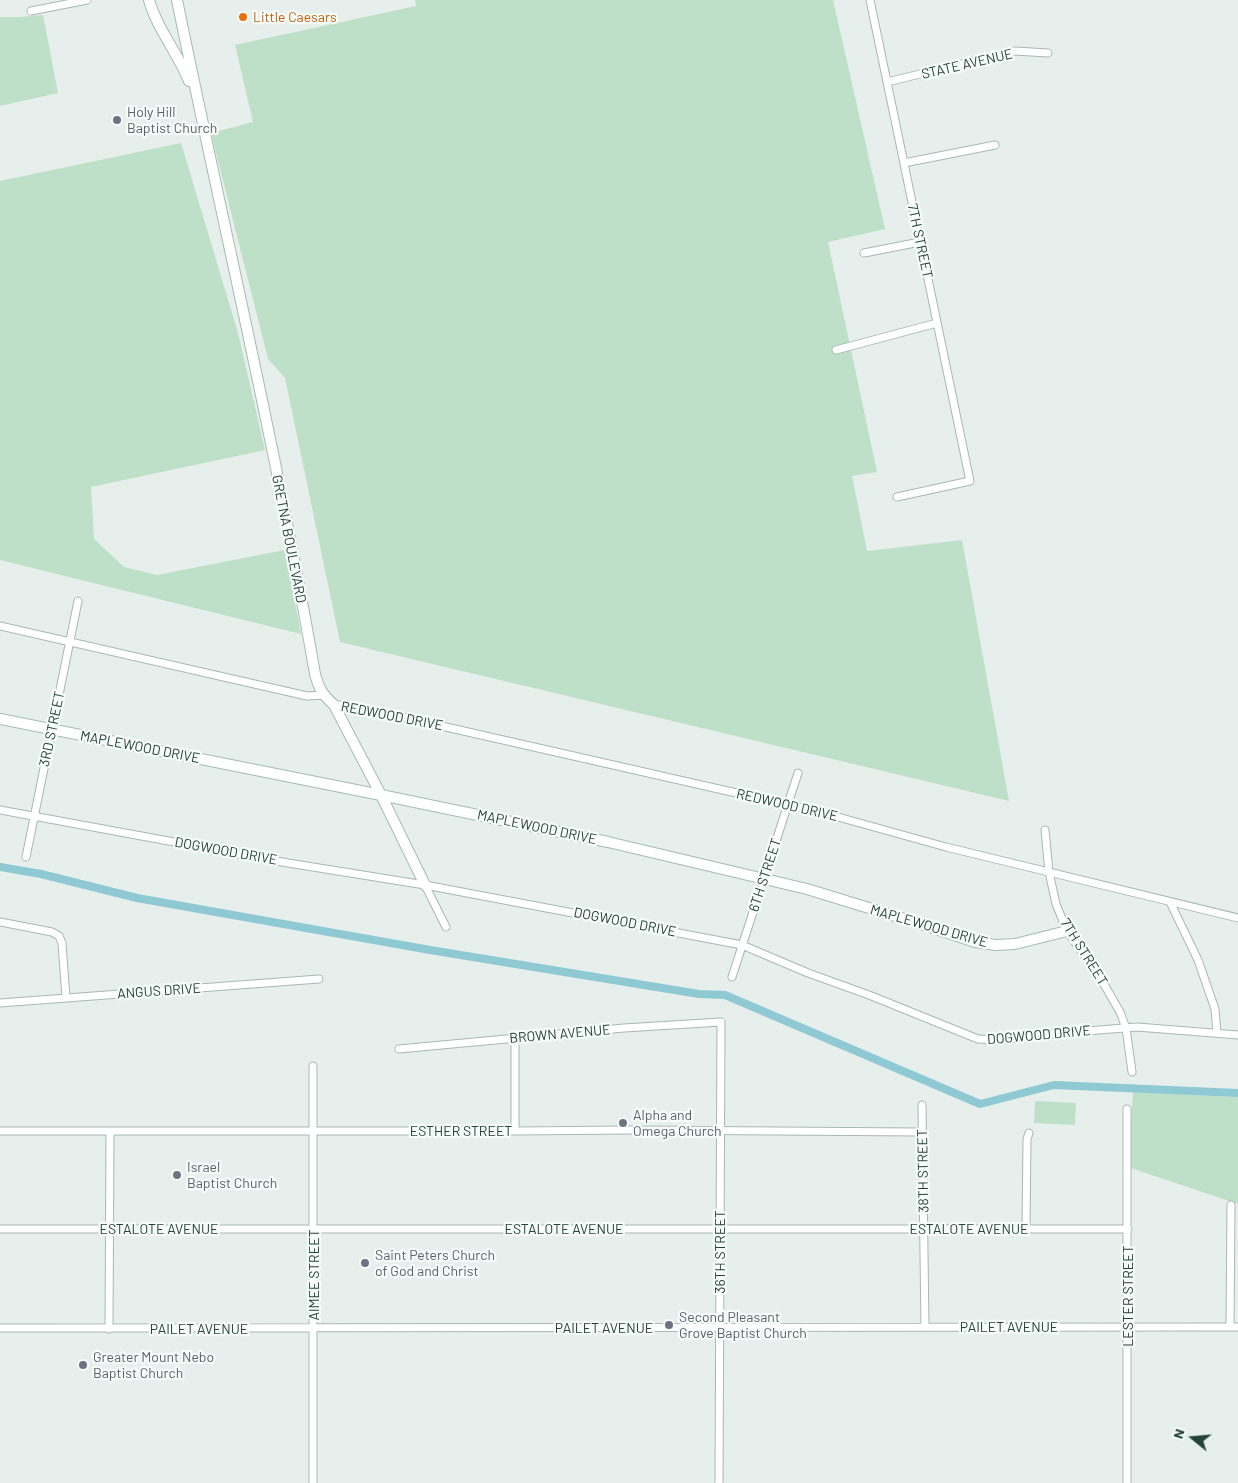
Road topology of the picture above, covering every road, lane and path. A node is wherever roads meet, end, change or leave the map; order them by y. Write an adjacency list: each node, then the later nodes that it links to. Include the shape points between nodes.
1 (87, 0): 5 (street)
2 (148, 0): 8 (street, GRETNA BOULEVARD, via 159,27 185,70)
3 (177, 0): 8 (street, GRETNA BOULEVARD)
4 (870, 0): 7 (street, 7TH STREET)
5 (31, 11)
6 (1048, 54): 7 (street, STATE AVENUE, via 1015,51)
7 (887, 82): 10 (street, 7TH STREET)
8 (203, 125): 19 (street, GRETNA BOULEVARD, via 258,377 315,674)
9 (995, 145): 10 (street)
10 (904, 163): 11 (street, 7TH STREET)
11 (920, 242): 12 (street); 13 (street, 7TH STREET)
12 (864, 253)
13 (937, 323): 14 (street); 15 (street, 7TH STREET, via 970,481)
14 (836, 350)
15 (897, 497)
16 (78, 601): 18 (street, 3RD STREET)
17 (0, 626): 18 (street, REDWOOD DRIVE)
18 (70, 642): 19 (street, REDWOOD DRIVE, via 308,696); 22 (street, 3RD STREET)
19 (323, 695): 20 (street, GRETNA BOULEVARD)
20 (334, 705): 24 (street, GRETNA BOULEVARD); 25 (street, REDWOOD DRIVE, via 402,717)
21 (0, 719): 22 (street, MAPLEWOOD DRIVE)
22 (52, 729): 24 (street, MAPLEWOOD DRIVE); 27 (street, 3RD STREET)
23 (798, 773): 25 (street, 6TH STREET)
24 (381, 795): 31 (street, MAPLEWOOD DRIVE, via 608,842); 32 (street, GRETNA BOULEVARD)
25 (787, 805): 30 (street, REDWOOD DRIVE); 31 (street, 6TH STREET)
26 (0, 810): 27 (street, DOGWOOD DRIVE)
27 (34, 816): 29 (street, 3RD STREET); 32 (street, DOGWOOD DRIVE)
28 (1046, 830): 30 (street, 7TH STREET)
29 (26, 857)
30 (1049, 872): 33 (street, REDWOOD DRIVE); 37 (street, 7TH STREET, via 1056,904)
31 (764, 879): 37 (street, MAPLEWOOD DRIVE, via 807,889 975,942 1015,944); 38 (street, 6TH STREET)
32 (425, 885): 36 (street, GRETNA BOULEVARD); 38 (street, DOGWOOD DRIVE)
33 (1170, 902): 34 (street, REDWOOD DRIVE); 45 (street, via 1201,969 1215,1009)
34 (1238, 918)
35 (0, 922): 41 (street, via 59,936)
36 (446, 927)
37 (1067, 931): 44 (street, 7TH STREET, via 1101,979)
38 (742, 945): 39 (street, 6TH STREET); 44 (street, DOGWOOD DRIVE, via 978,1039)
39 (732, 977)
40 (319, 979): 41 (street, ANGUS DRIVE)
41 (66, 998): 42 (street, ANGUS DRIVE)
42 (0, 1003)
43 (721, 1022): 47 (street, BROWN AVENUE); 57 (street, 36TH STREET)
44 (1126, 1028): 45 (street, DOGWOOD DRIVE); 50 (street, 7TH STREET)
45 (1217, 1033): 46 (street, DOGWOOD DRIVE)
46 (1238, 1035)
47 (515, 1038): 48 (street, BROWN AVENUE); 56 (street)
48 (398, 1049)
49 (313, 1066): 55 (street, AIMEE STREET)
50 (1132, 1072)
51 (922, 1105): 58 (street, 38TH STREET)
52 (1127, 1109): 66 (street, LESTER STREET)
53 (0, 1131): 54 (street, ESTHER STREET)
54 (110, 1131): 55 (street, ESTHER STREET); 62 (street)
55 (313, 1131): 56 (street, ESTHER STREET); 67 (street, AIMEE STREET)
56 (515, 1131): 57 (street, ESTHER STREET)
57 (721, 1131): 58 (street, ESTHER STREET); 63 (street, 36TH STREET)
58 (922, 1132): 64 (street, 38TH STREET)
59 (1029, 1133): 65 (street)
60 (1230, 1205): 69 (street)
61 (0, 1229): 62 (street, ESTALOTE AVENUE)
62 (110, 1229): 67 (street, ESTALOTE AVENUE); 74 (street)
63 (720, 1229): 64 (street, ESTALOTE AVENUE); 67 (street, ESTALOTE AVENUE); 72 (street, 36TH STREET)
64 (924, 1229): 65 (street, ESTALOTE AVENUE); 68 (street, 38TH STREET)
65 (1026, 1229): 66 (street, ESTALOTE AVENUE)
66 (1128, 1229): 73 (street, LESTER STREET)
67 (313, 1230): 71 (street, AIMEE STREET)
68 (925, 1327): 72 (street, PAILET AVENUE); 73 (street, PAILET AVENUE)
69 (1234, 1327): 73 (street, PAILET AVENUE)
70 (0, 1328): 74 (street, PAILET AVENUE)
71 (314, 1328): 72 (street, PAILET AVENUE); 74 (street, PAILET AVENUE); 75 (street, AIMEE STREET)
72 (720, 1328): 76 (street, 36TH STREET)
73 (1128, 1328): 77 (street, LESTER STREET)
74 (109, 1329)
75 (313, 1483)
76 (719, 1483)
77 (1127, 1483)

